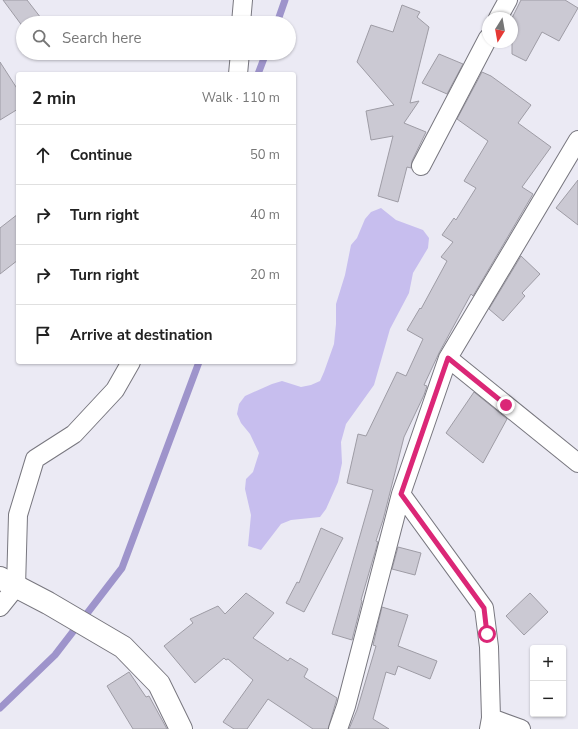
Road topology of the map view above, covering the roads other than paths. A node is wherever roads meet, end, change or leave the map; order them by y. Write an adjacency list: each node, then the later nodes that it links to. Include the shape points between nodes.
1 (242, 0): 4 (street)
2 (508, 0): 3 (street)
3 (501, 12)
4 (241, 16)
5 (483, 48): 9 (street)
6 (239, 60): 7 (street)
7 (238, 72)
8 (578, 140): 10 (street)
9 (421, 166)
10 (448, 358): 12 (street); 13 (street)
11 (130, 364): 14 (street, via 115,390 74,434 35,458 18,516)
12 (578, 463)
13 (401, 494): 16 (street, via 484,608 489,646); 18 (street)
14 (8, 582): 15 (street); 17 (street, via 123,647 159,684)
15 (0, 607)
16 (490, 723): 19 (street)
17 (181, 729)
18 (338, 729)
19 (521, 729)

